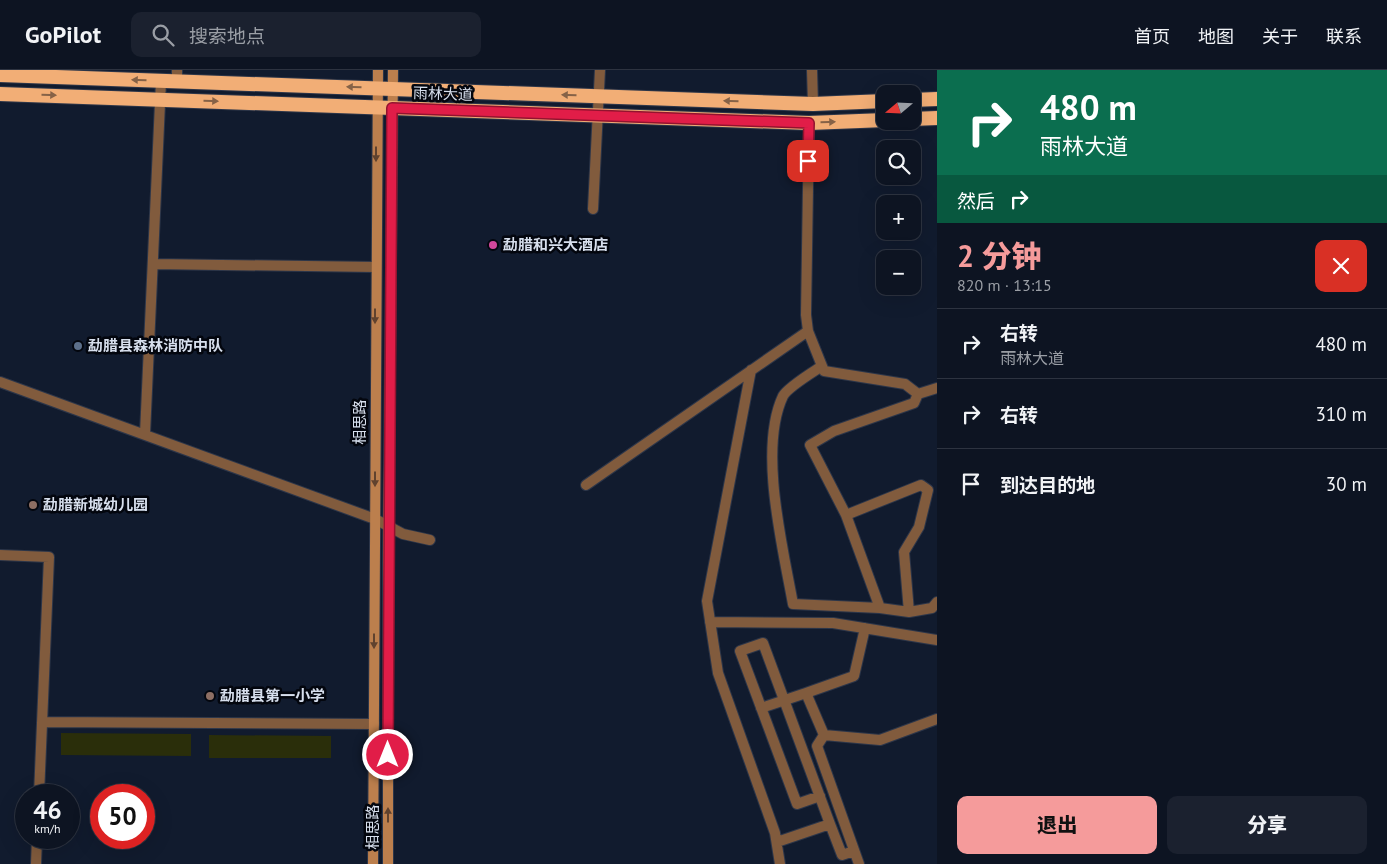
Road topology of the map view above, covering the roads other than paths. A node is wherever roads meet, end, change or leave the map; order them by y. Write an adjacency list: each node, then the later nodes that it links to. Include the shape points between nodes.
1 (378, 70): 8 (main road, 相思路)
2 (393, 70): 9 (main road, 相思路)
3 (600, 70): 11 (street)
4 (812, 70): 17 (street)
5 (0, 75): 7 (highway, 雨林大道, one-way to 5)
6 (177, 76): 7 (highway, 雨林大道); 8 (highway, 雨林大道, one-way to 6)
7 (161, 81): 13 (street)
8 (377, 88): 9 (highway, 雨林大道); 18 (main road, 相思路)
9 (392, 89): 11 (highway, 雨林大道, one-way to 9); 19 (main road, 相思路)
10 (0, 94): 13 (highway, 雨林大道, one-way to 13)
11 (599, 96): 16 (highway, 雨林大道, one-way to 11); 20 (street)
12 (937, 99): 14 (highway)
13 (161, 100): 18 (highway, 雨林大道, one-way to 18); 27 (street)
14 (921, 100)
15 (876, 101): 17 (highway, 雨林大道)
16 (758, 102): 17 (highway, 雨林大道); 24 (highway)
17 (813, 104)
18 (376, 107): 19 (highway, 雨林大道); 28 (main road, 相思路, one-way to 28)
19 (392, 108): 20 (highway, 雨林大道); 39 (main road, 相思路)
20 (598, 115): 24 (highway, 雨林大道); 26 (street)
21 (937, 118): 22 (highway)
22 (921, 119)
23 (876, 120): 25 (highway, 雨林大道, one-way to 23)
24 (758, 121): 25 (highway, 雨林大道)
25 (809, 123): 29 (street)
26 (593, 209)
27 (153, 264): 28 (street); 35 (street)
28 (376, 267): 38 (main road, 相思路, one-way to 38)
29 (808, 332): 30 (street); 31 (street)
30 (822, 366): 34 (street, via 824,371 905,384); 43 (street, via 784,394 777,416 771,464 793,604)
31 (751, 370): 36 (street); 45 (street, via 707,601)
32 (0, 382): 35 (street)
33 (937, 388): 34 (street)
34 (918, 394): 37 (street, via 914,403 834,431 810,445)
35 (145, 434): 38 (street)
36 (586, 485)
37 (846, 515): 43 (street); 44 (street, via 921,485 928,490 919,527 904,552)
38 (374, 519): 39 (street); 53 (main road, 相思路, one-way to 53)
39 (388, 526): 40 (street, via 403,534); 63 (main road, 相思路, one-way to 39)
40 (430, 540)
41 (0, 555): 52 (street, via 48,557)
42 (937, 602): 44 (street, via 932,608)
43 (880, 608): 44 (street)
44 (909, 612)
45 (710, 622): 46 (street, via 833,623); 58 (street, via 718,673)
46 (864, 628): 47 (street); 48 (street, via 854,676)
47 (937, 640)
48 (806, 693): 49 (street); 54 (street)
49 (784, 700): 50 (street); 50 (street, via 763,643 740,651); 56 (street)
50 (761, 708): 56 (street, via 796,804)
51 (937, 719): 54 (street, via 880,740)
52 (42, 722): 53 (street); 55 (street)
53 (374, 724): 62 (main road, 相思路)
54 (824, 735): 60 (street, via 817,746)
55 (39, 784)
56 (820, 796): 57 (street)
57 (830, 824): 58 (street); 60 (street, via 842,855)
58 (777, 842): 64 (street)
59 (37, 849): 61 (street)
60 (854, 851): 65 (street)
61 (36, 864)
62 (373, 864)
63 (388, 864)
64 (780, 864)
65 (859, 864)

